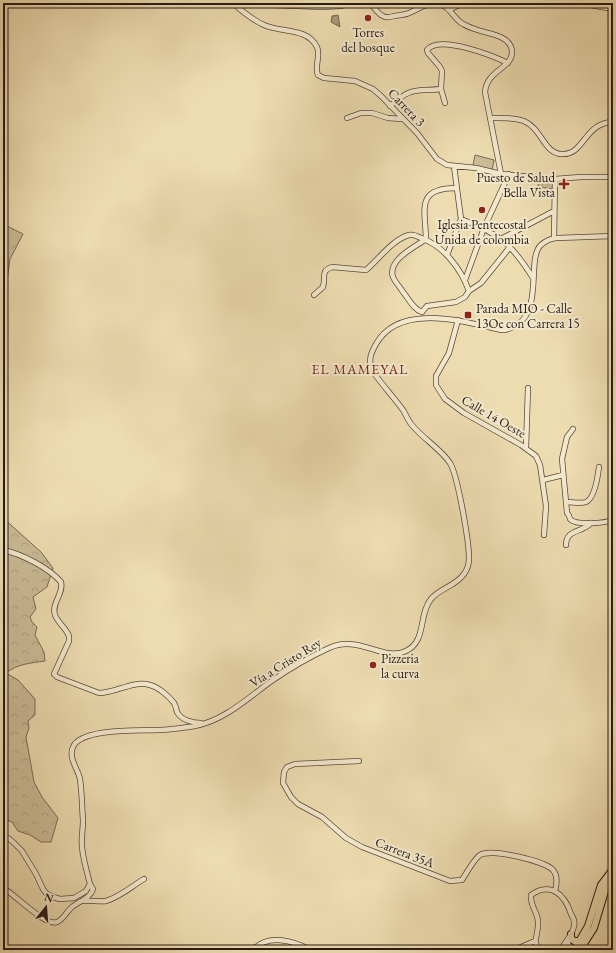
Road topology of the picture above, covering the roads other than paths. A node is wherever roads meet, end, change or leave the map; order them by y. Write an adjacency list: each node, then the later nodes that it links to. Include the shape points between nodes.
1 (222, 3): 6 (street)
2 (349, 3): 6 (street, via 323,7)
3 (370, 3): 8 (street, via 381,16 386,17 408,14 428,4 442,5)
4 (463, 3): 8 (street)
5 (579, 3): 7 (street)
6 (234, 4): 12 (street, Carrera 3, via 265,26 299,32 308,38 317,47 316,71 320,77 362,83)
7 (613, 9)
8 (449, 10): 9 (street, via 463,24 506,40 512,52)
9 (508, 63): 10 (street, via 450,45 434,44 427,50 442,71); 14 (street, via 489,78 486,85)
10 (441, 89): 11 (street); 12 (street, via 410,91)
11 (445, 103)
12 (390, 106): 15 (street, Carrera 3)
13 (347, 118): 15 (street, via 361,113 372,113)
14 (490, 118): 16 (street, via 524,121 537,131 550,150 560,154 568,154 576,149 599,125); 18 (street)
15 (402, 119): 17 (street, Carrera 3, via 441,162)
16 (613, 122)
17 (454, 166): 18 (street); 22 (street)
18 (501, 174): 19 (street)
19 (509, 174): 21 (street); 25 (street)
20 (613, 177): 21 (street)
21 (555, 178): 23 (street)
22 (456, 188): 24 (street); 28 (street, via 439,189 428,196)
23 (554, 211): 27 (street); 29 (street)
24 (461, 219): 25 (street); 31 (street)
25 (484, 228): 29 (street); 33 (street)
26 (613, 236): 27 (street)
27 (554, 238): 32 (street, Vía a Cristo Rey, via 538,248)
28 (426, 239): 31 (street); 35 (street, via 410,235 401,239 382,253 366,270 328,268 324,273 323,287); 36 (street, via 401,256 392,270 395,281 414,306)
29 (501, 239): 30 (street)
30 (510, 247): 32 (street); 34 (street, via 481,283)
31 (447, 255): 33 (street)
32 (533, 278): 38 (street, Vía a Cristo Rey, via 527,315 523,321 510,329 497,330)
33 (465, 280): 34 (street)
34 (469, 292): 36 (street, via 456,302 433,304)
35 (314, 295)
36 (422, 312): 37 (street)
37 (424, 319): 38 (street, Vía a Cristo Rey); 51 (street, Vía a Cristo Rey, via 397,323 389,328 375,344 369,359 379,381 412,425 440,450 452,467 468,552 465,573 429,602 421,634 407,651 387,653 346,643 332,646 289,670)
38 (458, 320): 41 (street, Calle 14 Oeste, via 449,353 436,376 436,385 445,400)
39 (528, 388): 41 (street)
40 (573, 429): 43 (street, via 565,444 562,459)
41 (526, 448): 44 (street, Calle 14 Oeste, via 536,456)
42 (599, 467): 45 (street, via 596,486 590,498 582,502)
43 (563, 475): 44 (street); 45 (street)
44 (542, 480): 48 (street, Calle 14 Oeste, via 546,506)
45 (567, 502): 47 (street, via 570,519 575,522)
46 (613, 520): 47 (street)
47 (591, 523): 49 (street, via 585,529 568,536)
48 (544, 536)
49 (566, 545)
50 (3, 550): 51 (street, via 13,552 51,572 62,582 62,590 54,607 55,615 69,636 61,660 54,671 57,677 98,693 141,683 151,685 170,699 177,713 184,719)
51 (208, 723): 57 (street, Vía a Cristo Rey, via 157,730 114,732 87,737 72,748 71,757 81,785 82,847)
52 (359, 761): 59 (street, Carrera 35A, via 295,764 284,772 283,783 298,804 322,817 346,838 370,851 450,881 462,880 479,856 485,853 494,852 533,860 553,870 557,882)
53 (3, 834): 57 (street, via 22,851 46,893 60,899 74,898 86,891)
54 (613, 869): 63 (main road, via 601,885 588,926)
55 (613, 877): 70 (main road, via 606,888 594,928)
56 (144, 878): 60 (street, via 106,901)
57 (90, 884): 60 (street, via 93,887 92,892)
58 (3, 888): 60 (street, via 19,898 33,912 55,923)
59 (556, 891): 61 (street, via 568,903 574,921); 62 (street, via 546,890 531,895 532,906 538,920)
60 (80, 902)
61 (571, 934): 63 (main road, via 574,941); 68 (street); 69 (street, via 568,944)
62 (536, 941): 64 (street); 67 (street)
63 (580, 941): 69 (main road)
64 (516, 949)
65 (253, 950): 66 (street, via 264,943 283,940 301,944)
66 (311, 950)
67 (539, 950)
68 (560, 950)
69 (572, 950)
70 (580, 950)

